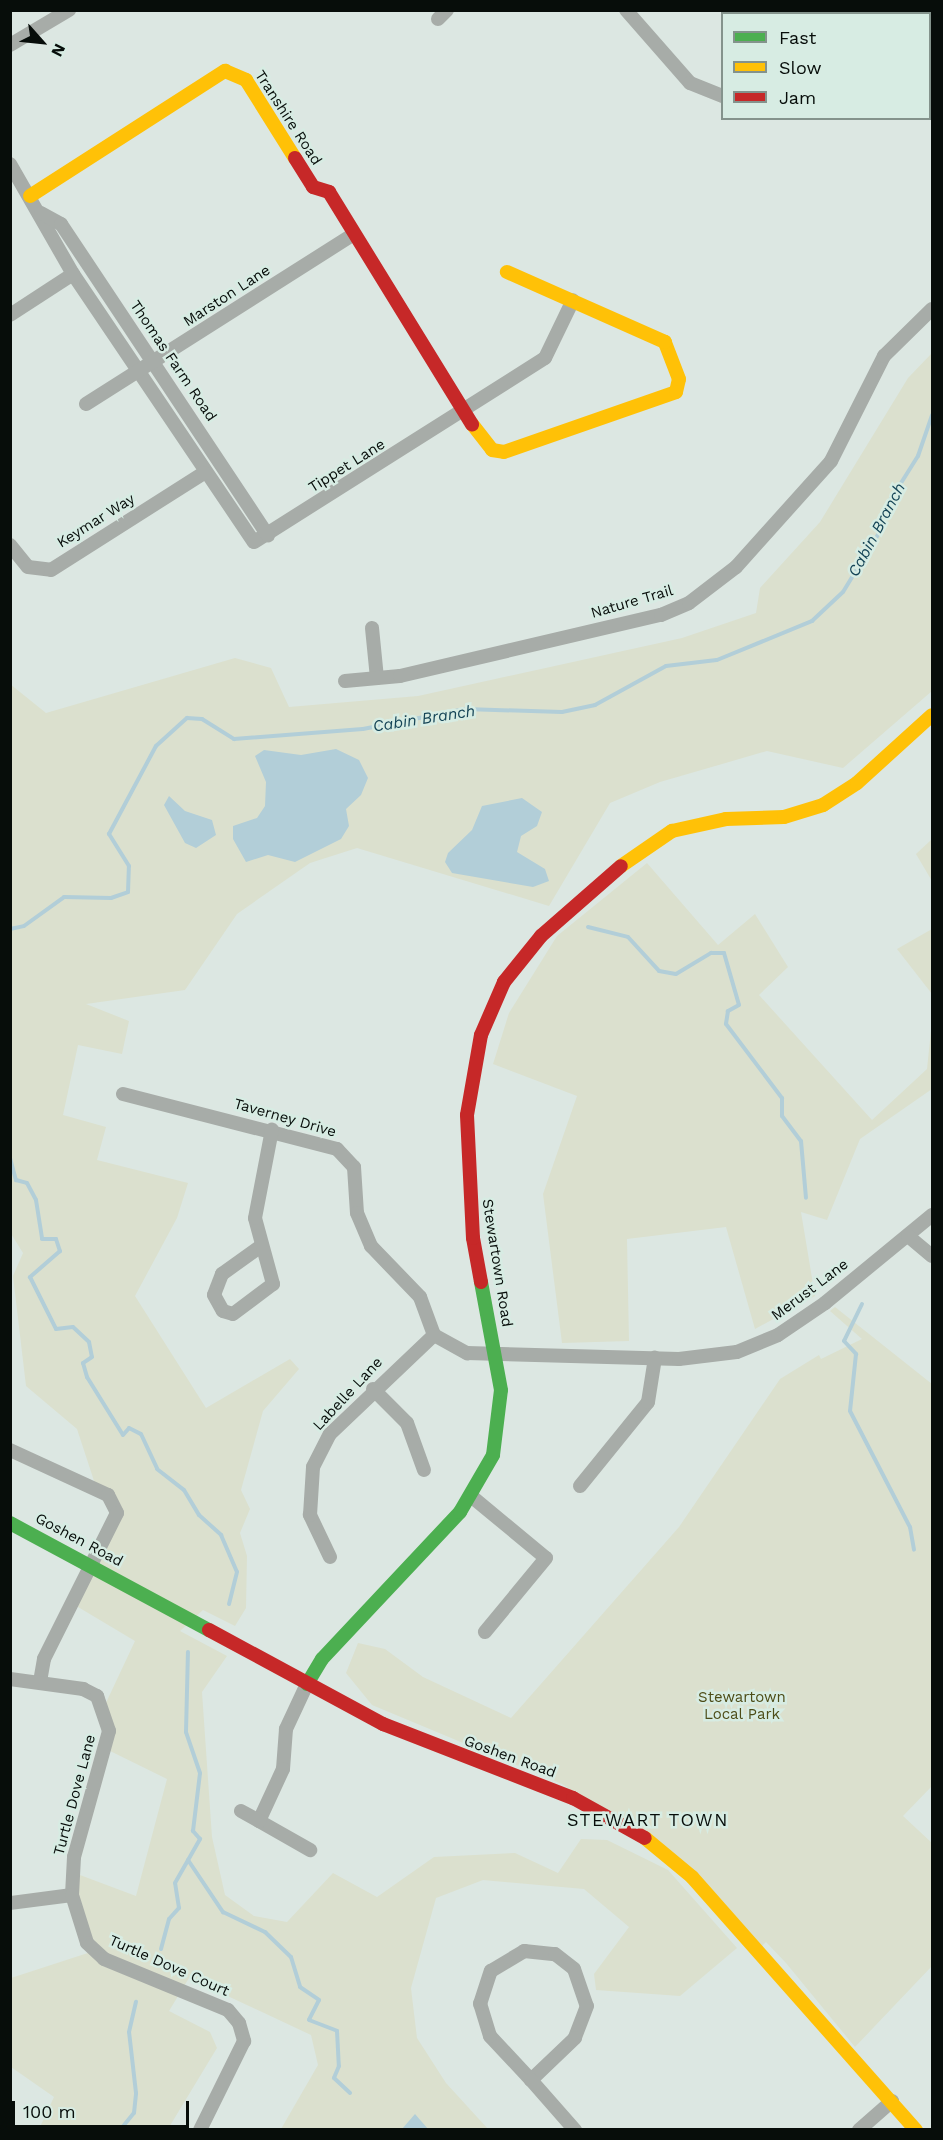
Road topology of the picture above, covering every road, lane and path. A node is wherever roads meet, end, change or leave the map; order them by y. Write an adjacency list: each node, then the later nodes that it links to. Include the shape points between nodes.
1 (69, 10): 3 (street)
2 (626, 10): 4 (street, via 690,83)
3 (10, 45)
4 (721, 95)
5 (10, 164): 6 (street, Thomas Farm Road)
6 (30, 196): 7 (street, Thomas Farm Road); 8 (street, Transhire Road, via 225,71 236,72 246,80 313,187 328,192)
7 (41, 213): 10 (street, Thomas Farm Road); 14 (street, Thomas Farm Road, via 61,224)
8 (354, 234): 14 (street, Marston Lane); 17 (street, Transhire Road)
9 (507, 272): 11 (street, Transhire Road)
10 (73, 274): 13 (street); 15 (street, Thomas Farm Road)
11 (573, 300): 17 (street, via 545,358); 17 (street, Transhire Road, via 664,342 679,379 676,392 504,452 482,441)
12 (933, 309): 23 (street, Nature Trail, via 884,356 831,461 736,567 697,598 661,615)
13 (10, 315)
14 (155, 361): 15 (street, Marston Lane); 19 (street, Thomas Farm Road)
15 (136, 373): 16 (street, Marston Lane); 18 (street, Thomas Farm Road)
16 (86, 404)
17 (463, 412): 19 (street, Tippet Lane)
18 (204, 473): 20 (street, Thomas Farm Road); 21 (street, Keymar Way, via 51,570 28,567)
19 (268, 536): 20 (street, Tippet Lane)
20 (248, 539)
21 (10, 544)
22 (372, 628): 23 (street)
23 (377, 678): 24 (street, Nature Trail)
24 (345, 681)
25 (933, 715): 33 (street, Stewartown Road, via 857,783 824,805 784,817 700,824 647,843 557,921 504,982 481,1035 467,1115 473,1238)
26 (123, 1094): 27 (street, Taverney Drive)
27 (272, 1130): 30 (street, via 255,1218); 32 (street, Taverney Drive, via 322,1143 349,1159 363,1231 420,1297)
28 (933, 1215): 29 (street, Merust Lane)
29 (908, 1236): 31 (street); 34 (street, Merust Lane, via 778,1335 707,1358)
30 (261, 1246): 30 (street, via 272,1275 269,1290 233,1314 223,1311 214,1295 222,1274)
31 (933, 1256)
32 (434, 1335): 33 (street, via 460,1351); 35 (street, Labelle Lane)
33 (495, 1353): 34 (street, Merust Lane); 39 (street, Stewartown Road, via 500,1422 493,1455)
34 (655, 1358): 38 (street, via 648,1402)
35 (373, 1389): 37 (street, via 407,1424); 41 (street, Labelle Lane, via 330,1434 313,1467 310,1515)
36 (10, 1450): 42 (street, via 102,1492 114,1503 113,1527)
37 (424, 1470)
38 (580, 1486)
39 (471, 1496): 43 (street, via 546,1558); 46 (street, Stewartown Road, via 322,1659)
40 (10, 1523): 42 (street, Goshen Road)
41 (330, 1557)
42 (94, 1566): 45 (street, via 44,1659); 46 (street, Goshen Road)
43 (485, 1632)
44 (10, 1679): 45 (street, Turtle Dove Lane)
45 (40, 1682): 50 (street, Turtle Dove Lane, via 90,1693 108,1718 109,1731 74,1857)
46 (308, 1684): 48 (street, via 286,1729 283,1769); 53 (street, Goshen Road, via 423,1741 573,1798 643,1836 692,1877)
47 (241, 1811): 48 (street)
48 (259, 1821): 49 (street)
49 (310, 1850)
50 (72, 1896): 51 (street); 54 (street, Turtle Dove Court, via 87,1943 104,1959 228,2010 239,2023 244,2041)
51 (10, 1903)
52 (531, 2080): 52 (street, via 490,2036 480,2004 491,1971 524,1951 555,1954 574,1969 587,2006 575,2037); 55 (street)
53 (892, 2101): 56 (street); 57 (street, Goshen Road)
54 (200, 2130)
55 (575, 2130)
56 (859, 2130)
57 (915, 2130)

